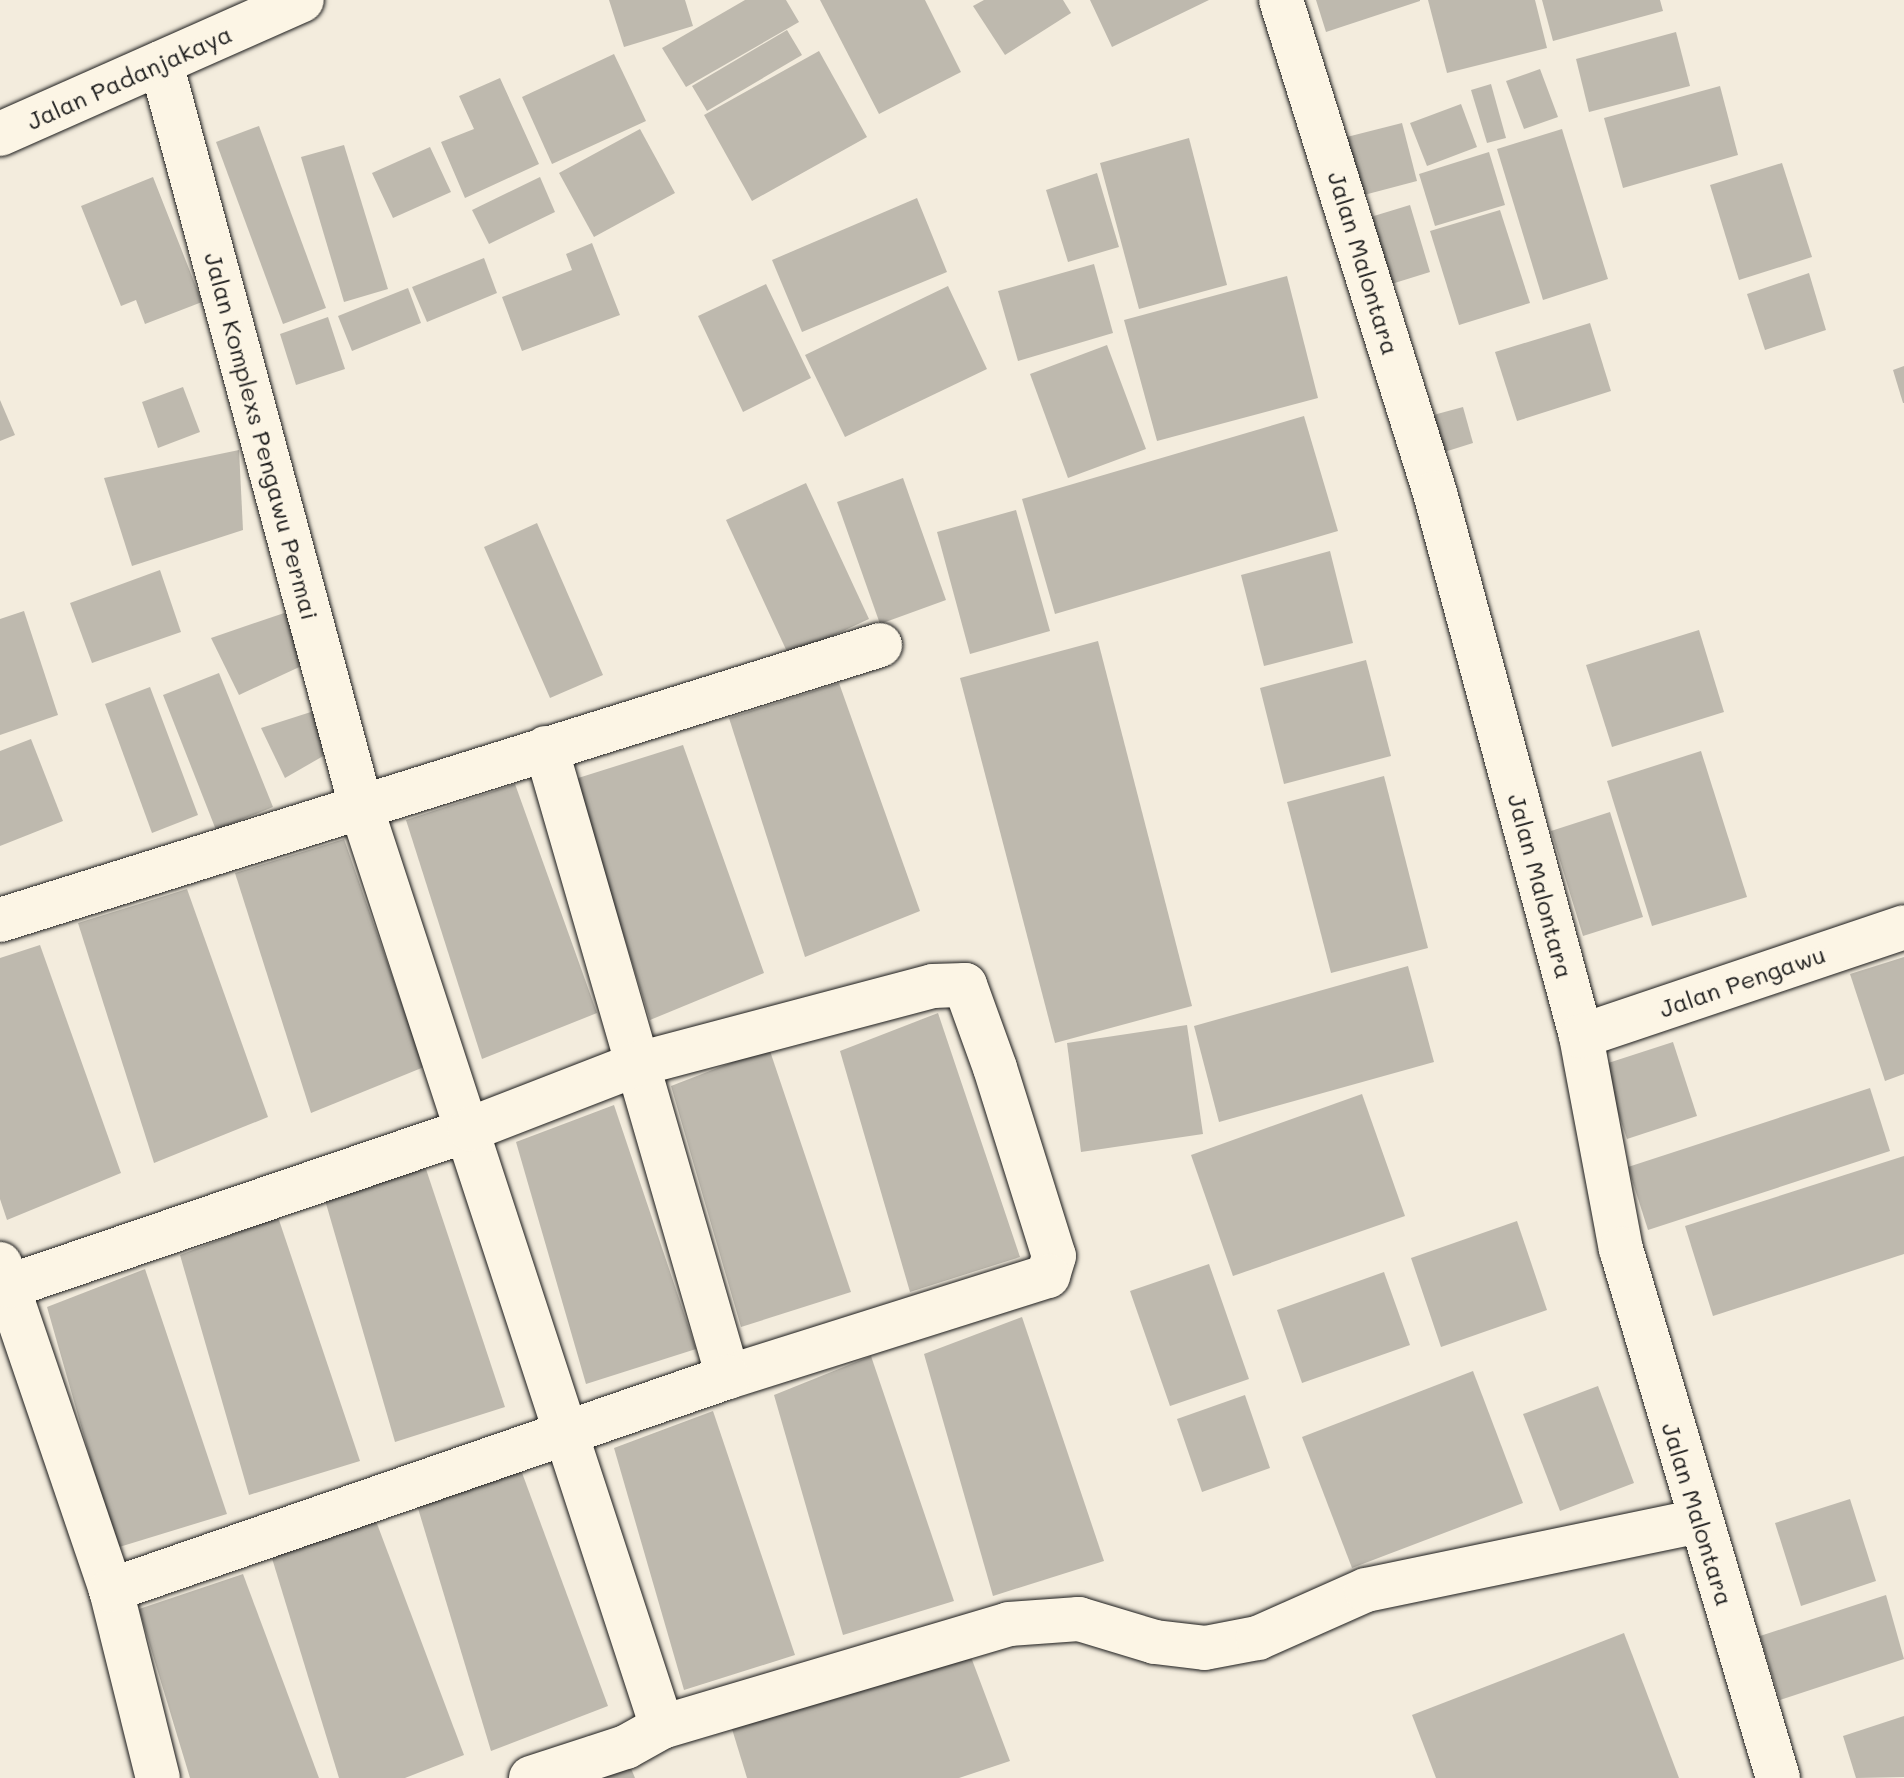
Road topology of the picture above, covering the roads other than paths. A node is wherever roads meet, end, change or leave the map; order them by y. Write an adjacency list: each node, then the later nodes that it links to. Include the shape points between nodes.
1 (302, 0): 3 (street, Jalan Padanjakaya)
2 (1281, 0): 10 (street, Jalan Malontara, via 1435,493)
3 (161, 63): 4 (street, Jalan Padanjakaya); 7 (street, Jalan Komplexs Pengawu Permai)
4 (0, 134)
5 (880, 645): 6 (street)
6 (546, 748): 7 (street); 11 (street)
7 (362, 810): 8 (street); 12 (street, Jalan Komplexs Pengawu Permai)
8 (0, 920)
9 (1904, 927): 10 (street, Jalan Pengawu)
10 (1581, 1036): 16 (street, Jalan Malontara, via 1621,1249)
11 (638, 1064): 12 (street); 14 (street); 14 (street, via 933,986 965,985 1054,1256 1048,1276)
12 (470, 1129): 13 (street); 15 (street, Jalan Komplexs Pengawu Permai)
13 (5, 1275): 17 (street, via 31,1367)
14 (728, 1377): 15 (street)
15 (563, 1436): 17 (street); 18 (street, Jalan Komplexs Pengawu Permai)
16 (1700, 1521): 18 (street, via 1366,1590 1258,1638 1205,1648 1155,1642 1079,1619 1009,1624); 21 (street, Jalan Malontara)
17 (111, 1590): 19 (street)
18 (662, 1727): 20 (street, via 626,1747)
19 (158, 1778)
20 (531, 1778)
21 (1778, 1778)

